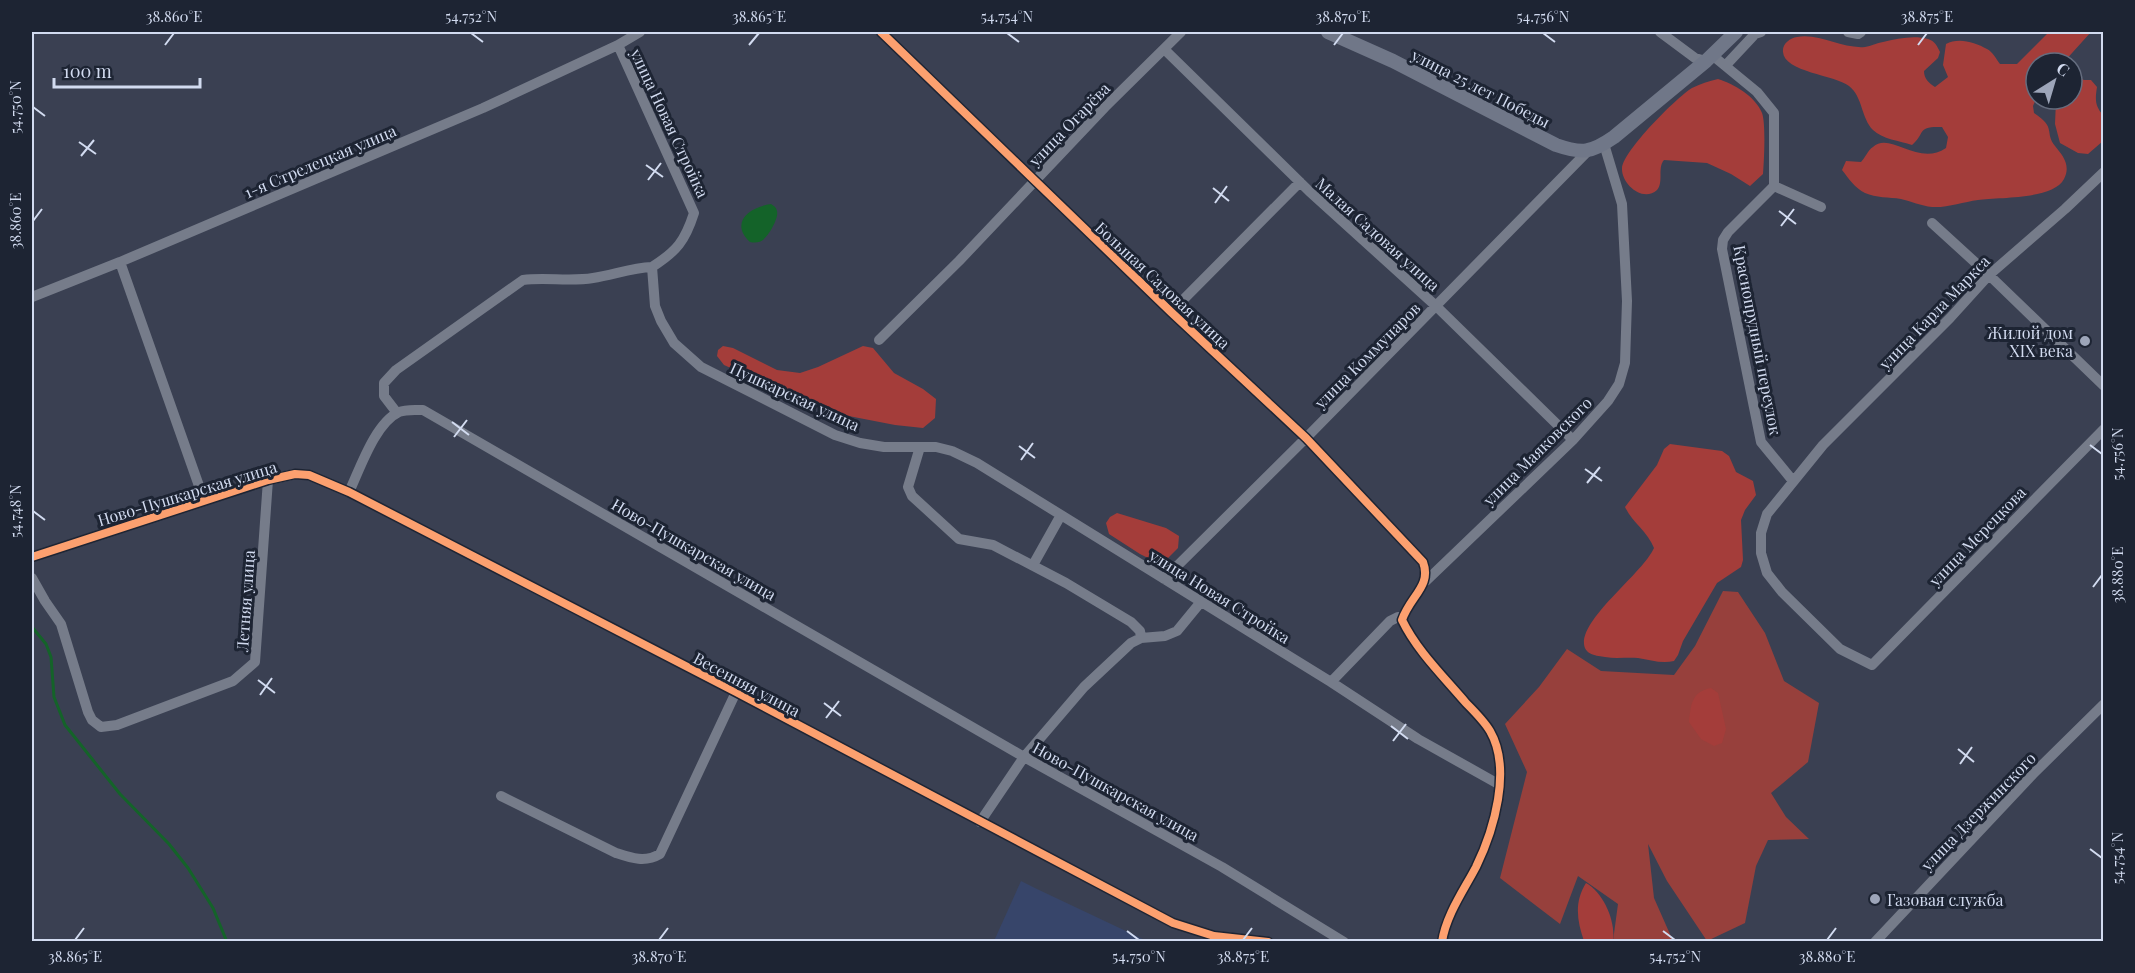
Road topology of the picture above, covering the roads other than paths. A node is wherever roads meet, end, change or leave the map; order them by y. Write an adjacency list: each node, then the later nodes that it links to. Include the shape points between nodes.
1 (640, 32): 10 (street, 1-я Стрелецкая улица)
2 (881, 32): 17 (street, Большая Садовая улица)
3 (1181, 32): 11 (street, улица Огарёва)
4 (1328, 32): 15 (main road, улица 25 лет Победы, via 1556,145 1576,152)
5 (1660, 32): 12 (street, via 1695,58)
6 (1736, 32): 12 (main road)
7 (1761, 32): 13 (street)
8 (1848, 32): 9 (street)
9 (1861, 32)
10 (618, 45): 22 (street, 1-я Стрелецкая улица, via 483,108); 23 (street, улица Новая Стройка, via 694,213 687,236 677,249)
11 (1164, 49): 17 (street, улица Огарёва); 18 (street, Малая Садовая улица)
12 (1709, 58): 13 (street); 14 (main road)
13 (1725, 65): 19 (street, via 1757,92 1774,113)
14 (1604, 144): 15 (main road); 33 (street, улица Маяковского, via 1622,204 1627,301 1625,363 1619,384 1608,401)
15 (1588, 150): 26 (street, улица Коммунаров)
16 (2103, 172): 24 (street, улица Карла Маркса)
17 (1035, 182): 27 (street, Большая Садовая улица); 28 (street, улица Огарёва)
18 (1300, 182): 26 (street, Малая Садовая улица); 27 (street)
19 (1774, 186): 20 (street); 36 (street, Краснопрудный переулок, via 1728,232 1722,249 1761,442)
20 (1821, 207)
21 (1932, 223): 24 (street)
22 (120, 262): 25 (street, 1-я Стрелецкая улица); 38 (street)
23 (652, 267): 30 (street, via 591,278 523,280 396,370 384,383 384,396); 34 (street, Пушкарская улица, via 655,306 661,321 674,343 701,367 836,435 884,447)
24 (1989, 275): 29 (street); 36 (street, улица Карла Маркса, via 1823,445)
25 (32, 297)
26 (1436, 306): 32 (street, улица Коммунаров); 33 (street, Малая Садовая улица)
27 (1171, 312): 32 (street, Большая Садовая улица)
28 (879, 340)
29 (2103, 386)
30 (397, 413): 37 (street, via 378,431); 51 (street, Ново-Пушкарская улица, via 423,410)
31 (2103, 429): 36 (street, улица Мерецкова, via 1872,665 1840,649 1767,573 1761,554 1761,533 1767,514)
32 (1306, 438): 43 (street, улица Коммунаров); 44 (street, Большая Садовая улица, via 1423,562)
33 (1573, 440): 44 (street, улица Маяковского)
34 (920, 447): 39 (street, улица Новая Стройка, via 936,447 961,455); 41 (street, via 908,487 912,495 959,539 993,545)
35 (268, 480): 37 (street, Ново-Пушкарская улица, via 309,475); 38 (street, Ново-Пушкарская улица); 42 (street, Летняя улица, via 255,662 233,681 117,725 101,727 88,712 61,624)
36 (1793, 481)
37 (349, 492): 49 (street, Весенняя улица)
38 (204, 500): 40 (street, Ново-Пушкарская улица)
39 (1061, 515): 41 (street); 43 (street, улица Новая Стройка)
40 (32, 557)
41 (1033, 565): 47 (street, via 1131,622)
42 (32, 578)
43 (1164, 579): 45 (street, улица Новая Стройка)
44 (1426, 581): 46 (street, улица Маяковского)
45 (1200, 603): 47 (street, via 1177,631); 48 (street, улица Новая Стройка)
46 (1402, 620): 48 (street, via 1398,617 1390,621); 52 (street, via 1426,656 1490,730 1498,753)
47 (1141, 638): 51 (street, via 1084,687)
48 (1331, 682): 52 (street, улица Новая Стройка, via 1418,739)
49 (736, 692): 53 (street, via 660,854 653,858 635,860 616,853); 54 (street, Весенняя улица)
50 (2103, 704): 58 (street, улица Дзержинского)
51 (1024, 757): 54 (street); 56 (street, Ново-Пушкарская улица, via 1222,867)
52 (1500, 785): 57 (street, via 1485,845 1453,908)
53 (501, 796)
54 (980, 822): 55 (street, Весенняя улица, via 1173,923 1214,936)
55 (1268, 942)
56 (1344, 942)
57 (1442, 942)
58 (1875, 942)

